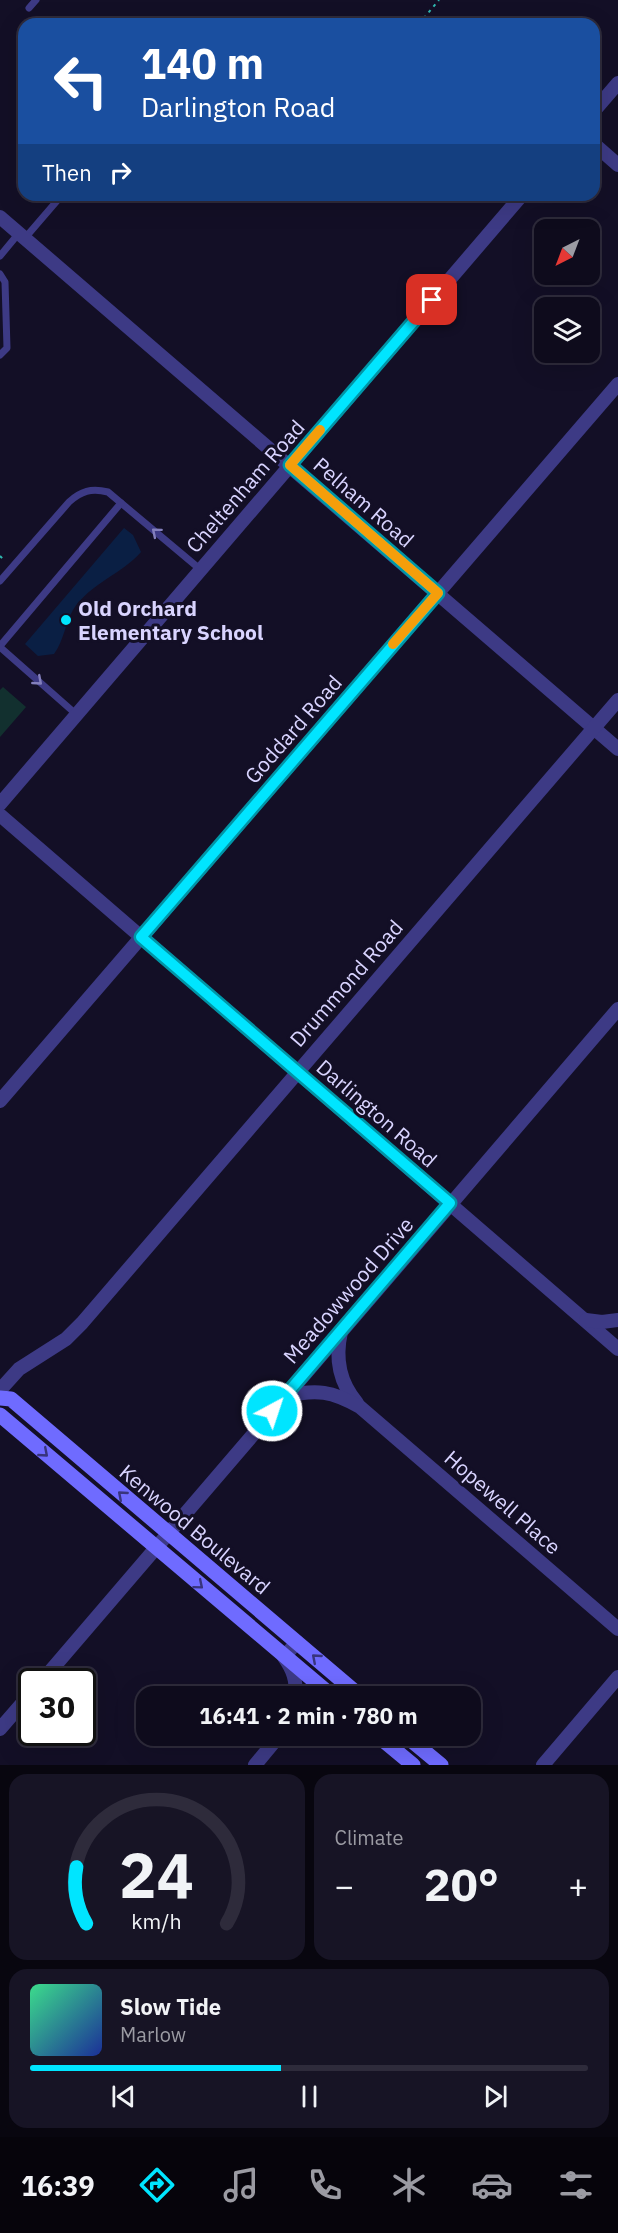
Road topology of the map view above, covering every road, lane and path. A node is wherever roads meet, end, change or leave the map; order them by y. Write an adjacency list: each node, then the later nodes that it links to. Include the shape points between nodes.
1 (36, 0): 3 (lane)
2 (439, 0): 4 (path)
3 (29, 9)
4 (424, 18)
5 (618, 83): 6 (street)
6 (600, 104)
7 (600, 149): 8 (street)
8 (618, 165)
9 (56, 201): 12 (lane)
10 (517, 201): 17 (street, Cheltenham Road)
11 (0, 217): 12 (street, Pelham Road)
12 (22, 236): 13 (lane); 17 (street, Pelham Road)
13 (0, 256)
14 (0, 274): 15 (lane, via 5,282 7,348)
15 (0, 355)
16 (618, 384): 21 (street, Goddard Road)
17 (290, 465): 19 (street, Cheltenham Road); 21 (street, Pelham Road)
18 (121, 503): 19 (lane, one-way to 18); 20 (lane, via 100,490 78,494); 22 (lane)
19 (201, 570): 24 (street, Cheltenham Road)
20 (0, 581)
21 (438, 593): 25 (street, Pelham Road); 29 (street, Goddard Road)
22 (0, 647): 24 (lane, one-way to 24)
23 (618, 700): 25 (street, Drummond Road)
24 (77, 714): 27 (street, Cheltenham Road)
25 (594, 728): 26 (street, Pelham Road); 31 (street, Drummond Road)
26 (618, 750)
27 (0, 804)
28 (0, 815): 29 (street, Darlington Road)
29 (141, 937): 31 (street, Darlington Road); 32 (street, Goddard Road)
30 (618, 1009): 33 (street, Meadowwood Drive)
31 (298, 1072): 33 (street, Darlington Road); 38 (street, Drummond Road, via 82,1323 66,1339 19,1369)
32 (0, 1101)
33 (450, 1203): 34 (street, Darlington Road); 36 (street, Meadowwood Drive)
34 (586, 1320): 35 (street); 37 (street, Darlington Road)
35 (618, 1320)
36 (341, 1331): 39 (street, Meadowwood Drive); 41 (street, Hopewell Place, via 341,1377)
37 (618, 1349)
38 (0, 1390)
39 (285, 1396): 41 (street, Hopewell Place, via 312,1391 328,1393); 43 (street, Meadowwood Drive)
40 (0, 1398): 43 (street, Kenwood Boulevard, one-way to 40, via 10,1399)
41 (360, 1407): 45 (street, Hopewell Place)
42 (0, 1415): 44 (street, Kenwood Boulevard, one-way to 44)
43 (167, 1533): 44 (street, Meadowwood Drive); 46 (street, Kenwood Boulevard)
44 (155, 1547): 47 (street, Kenwood Boulevard, one-way to 47); 48 (street, Meadowwood Drive)
45 (618, 1629)
46 (297, 1642): 47 (street); 52 (street, Kenwood Boulevard, one-way to 46)
47 (285, 1657): 50 (street); 51 (street, Kenwood Boulevard)
48 (53, 1668)
49 (618, 1677): 61 (street)
50 (296, 1686)
51 (320, 1686)
52 (348, 1686)
53 (18, 1708): 54 (street)
54 (0, 1729)
55 (271, 1746): 58 (street)
56 (390, 1746): 59 (street)
57 (418, 1746): 60 (street)
58 (255, 1765)
59 (413, 1765)
60 (441, 1765)
61 (543, 1765)

